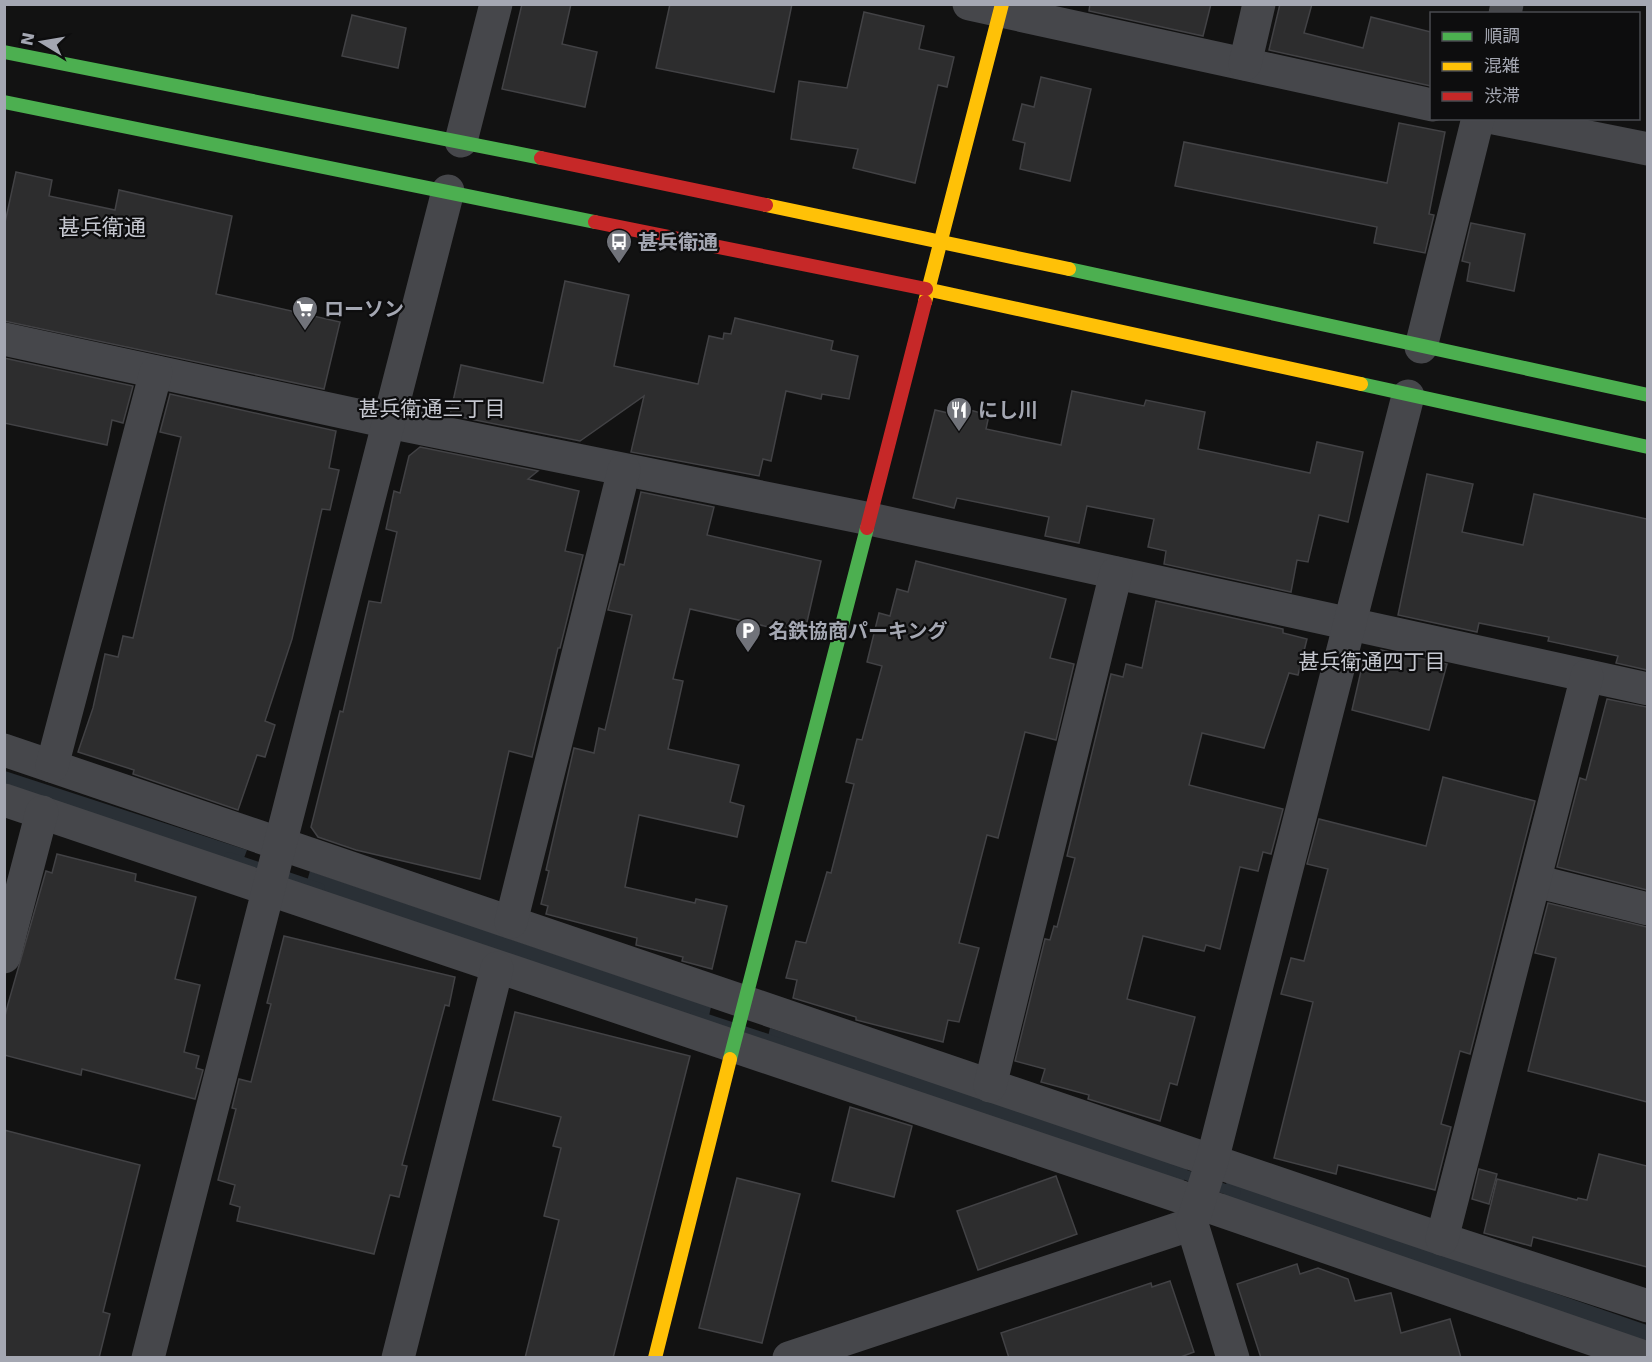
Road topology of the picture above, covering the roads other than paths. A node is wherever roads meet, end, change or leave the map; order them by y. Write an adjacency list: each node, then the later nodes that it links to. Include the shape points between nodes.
1 (496, 4): 10 (street)
2 (1259, 4): 5 (street)
3 (990, 7): 5 (street); 13 (street)
4 (4, 52): 10 (street)
5 (1245, 64): 7 (street)
6 (4, 102): 12 (street)
7 (1430, 105)
8 (1478, 120): 16 (street)
9 (1504, 120): 11 (street)
10 (460, 141): 13 (street)
11 (1647, 149)
12 (448, 191): 14 (street); 20 (street)
13 (940, 241): 14 (street); 16 (street)
14 (927, 290): 19 (street); 23 (street)
15 (4, 339): 17 (street)
16 (1421, 347): 18 (street)
17 (156, 372): 20 (street); 29 (street)
18 (1647, 395)
19 (1408, 396): 21 (street); 25 (street)
20 (389, 422): 22 (street); 32 (street)
21 (1647, 447)
22 (624, 470): 23 (street); 36 (street)
23 (870, 519): 24 (street); 39 (street)
24 (1116, 573): 25 (street); 41 (street)
25 (1351, 625): 26 (street); 42 (street)
26 (1587, 676): 27 (street); 33 (street)
27 (1647, 689)
28 (4, 750): 29 (street)
29 (52, 766): 32 (street)
30 (4, 800): 31 (street)
31 (42, 812): 34 (street); 37 (street)
32 (278, 847): 34 (street); 36 (street)
33 (1535, 881): 35 (street); 43 (street)
34 (267, 886): 38 (street); 45 (street)
35 (1647, 909)
36 (511, 922): 39 (street)
37 (4, 957)
38 (497, 968): 40 (street); 46 (street)
39 (743, 1006): 40 (street); 41 (street)
40 (734, 1042): 42 (street); 47 (street)
41 (990, 1086): 42 (street)
42 (1203, 1190): 43 (street); 48 (street); 49 (street); 50 (street)
43 (1442, 1239): 44 (street)
44 (1647, 1306)
45 (148, 1358)
46 (398, 1358)
47 (656, 1358)
48 (789, 1358)
49 (1233, 1358)
50 (1647, 1358)

